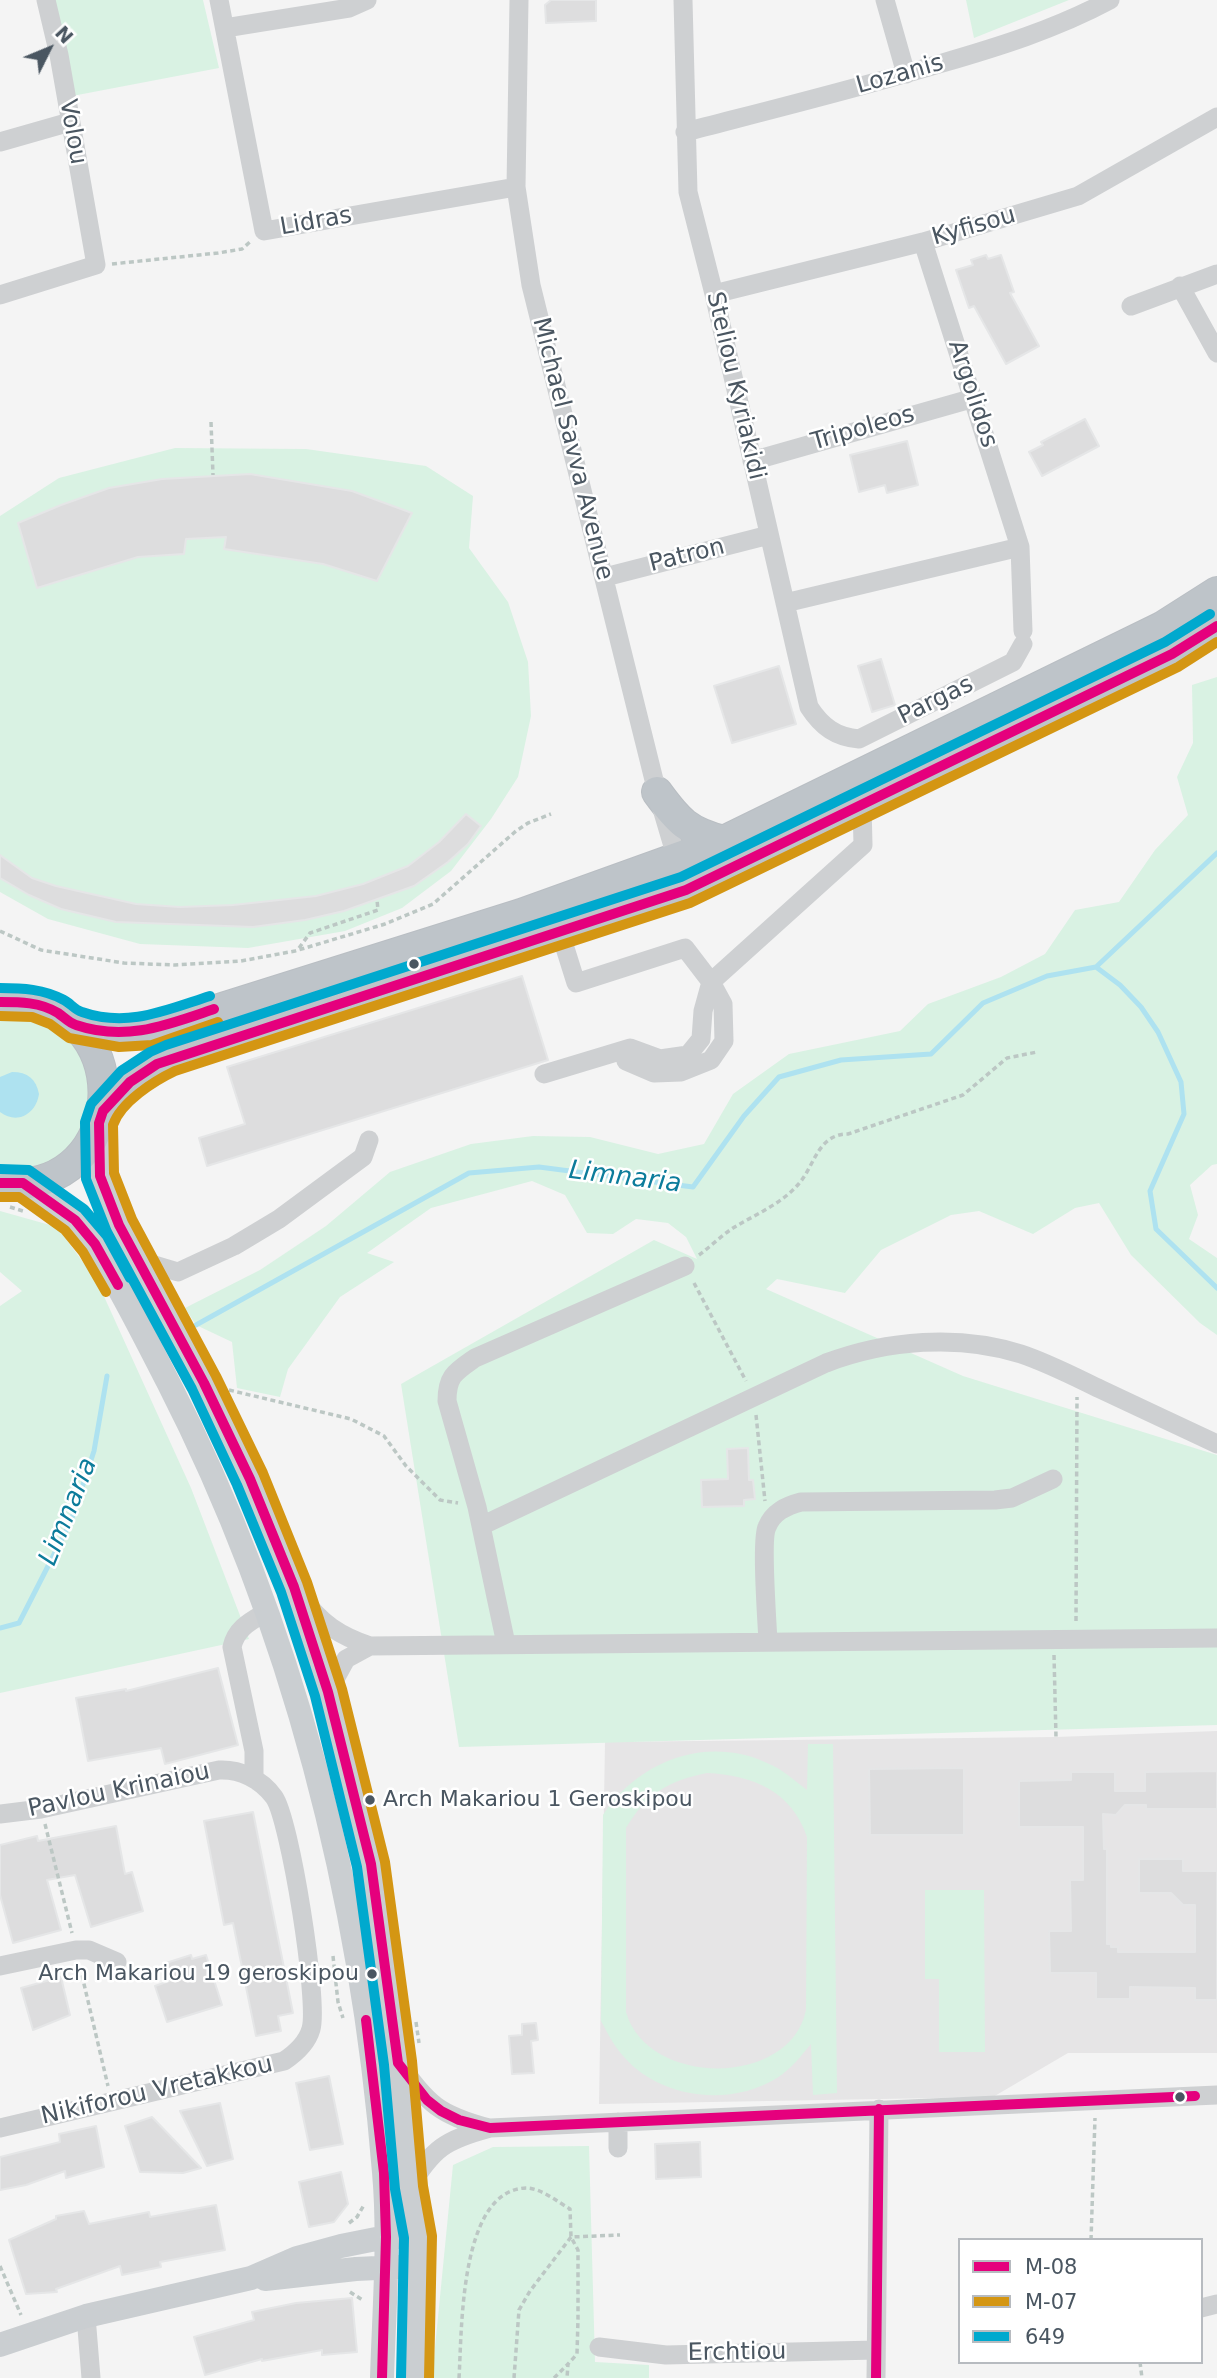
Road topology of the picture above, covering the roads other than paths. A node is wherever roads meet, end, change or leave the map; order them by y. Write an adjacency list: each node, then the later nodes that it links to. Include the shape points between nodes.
1 (46, 0): 11 (street, Volou)
2 (219, 0): 8 (street, Lidras)
3 (367, 0): 8 (street, via 349,8)
4 (519, 0): 14 (street, Michael Savva Avenue)
5 (683, 0): 12 (street, Steliou Kyriakidi)
6 (885, 0): 9 (street)
7 (1110, 0): 9 (street, Lozanis, via 1006,44)
8 (225, 28): 14 (street, Lidras, via 264,231)
9 (906, 74): 12 (street, Lozanis)
10 (1217, 117): 15 (street, Kyfisou, via 1078,197)
11 (71, 122): 13 (street); 18 (street, Volou, via 96,265)
12 (685, 132): 19 (street, Steliou Kyriakidi, via 688,192)
13 (0, 142)
14 (516, 187): 26 (street, Michael Savva Avenue, via 531,285)
15 (923, 242): 19 (street, Kyfisou); 22 (street, Argolidos)
16 (1217, 274): 17 (street)
17 (1180, 286): 20 (street); 21 (street)
18 (0, 295)
19 (714, 295): 23 (street, Steliou Kyriakidi)
20 (1131, 306)
21 (1217, 353)
22 (974, 398): 23 (street, Tripoleos); 25 (street, Argolidos)
23 (752, 461): 24 (street, Steliou Kyriakidi)
24 (769, 535): 26 (street, Patron); 28 (street, Steliou Kyriakidi)
25 (1020, 547): 28 (street); 30 (street, Argolidos, via 1023,637)
26 (605, 577): 32 (street, Michael Savva Avenue)
27 (1217, 592): 34 (highway, via 1163,627)
28 (785, 603): 31 (street, Steliou Kyriakidi, via 809,708 829,730 843,738)
29 (1217, 626): 33 (highway, via 1172,654)
30 (1013, 662): 31 (street, Pargas)
31 (859, 739)
32 (657, 792): 34 (highway, via 689,829); 35 (street, Michael Savva Avenue)
33 (862, 805): 36 (highway); 38 (street, via 863,845)
34 (724, 841): 35 (highway)
35 (677, 858): 36 (street, Michael Savva Avenue); 41 (highway, via 521,914 149,1031 120,1033)
36 (686, 890): 37 (highway)
37 (560, 932): 38 (street, via 576,983 685,948); 44 (highway, via 170,1058 130,1082)
38 (711, 982): 42 (street, via 723,1004 724,1041 711,1060 681,1072 654,1073); 43 (street, via 701,1039 688,1055 660,1059 630,1048)
39 (0, 985): 40 (main road)
40 (13, 1002): 41 (highway, via 47,1008)
41 (74, 1025): 44 (highway, via 99,1063 104,1090)
42 (626, 1061)
43 (544, 1074)
44 (101, 1117): 46 (highway, via 86,1148 66,1167 41,1179); 47 (main road, via 100,1176)
45 (369, 1140): 47 (street, via 363,1157 234,1247 178,1272)
46 (11, 1183): 53 (main road, via 75,1220 95,1244 184,1413)
47 (138, 1260): 52 (main road, via 250,1479)
48 (685, 1266): 51 (street, via 475,1358 451,1378 447,1401)
49 (1217, 1444): 51 (street, via 1020,1354 940,1342 903,1344 850,1354)
50 (1053, 1479): 55 (street, via 1012,1499 800,1502 786,1506 764,1533)
51 (479, 1517): 56 (street)
52 (294, 1587): 57 (street, via 322,1622 347,1639); 58 (main road)
53 (266, 1612): 59 (street, via 247,1623 234,1637 233,1647 254,1751); 71 (main road, via 324,1801 343,1883 368,2031 384,2173)
54 (1217, 1638): 55 (street)
55 (768, 1642): 56 (street)
56 (506, 1644): 57 (street)
57 (370, 1646): 58 (street, via 345,1660)
58 (328, 1692): 63 (main road, via 371,1864)
59 (254, 1779): 60 (street, Pavlou Krinaiou, via 242,1772 219,1770); 67 (street, Nikiforou Vretakkou, via 276,1799 299,1897 313,1998 307,2040 275,2064)
60 (0, 1814)
61 (117, 1962): 62 (street, via 89,1950 76,1950)
62 (0, 1966)
63 (398, 2063): 68 (street, via 441,2111); 70 (main road)
64 (1217, 2095): 65 (street)
65 (879, 2109): 66 (street); 79 (street)
66 (618, 2122): 68 (street); 69 (street)
67 (0, 2128)
68 (490, 2128): 70 (street, via 460,2136 436,2150)
69 (618, 2148)
70 (409, 2188): 72 (main road)
71 (386, 2237): 72 (main road); 73 (main road); 75 (main road, via 297,2258)
72 (418, 2237): 74 (main road)
73 (385, 2267): 74 (main road); 75 (main road); 81 (main road)
74 (418, 2267): 82 (main road)
75 (251, 2278): 76 (main road)
76 (86, 2316): 77 (main road); 80 (street)
77 (0, 2345)
78 (598, 2347): 79 (street, Erchtiou, via 666,2355)
79 (876, 2350): 83 (street)
80 (91, 2378)
81 (382, 2378)
82 (415, 2378)
83 (876, 2378)

